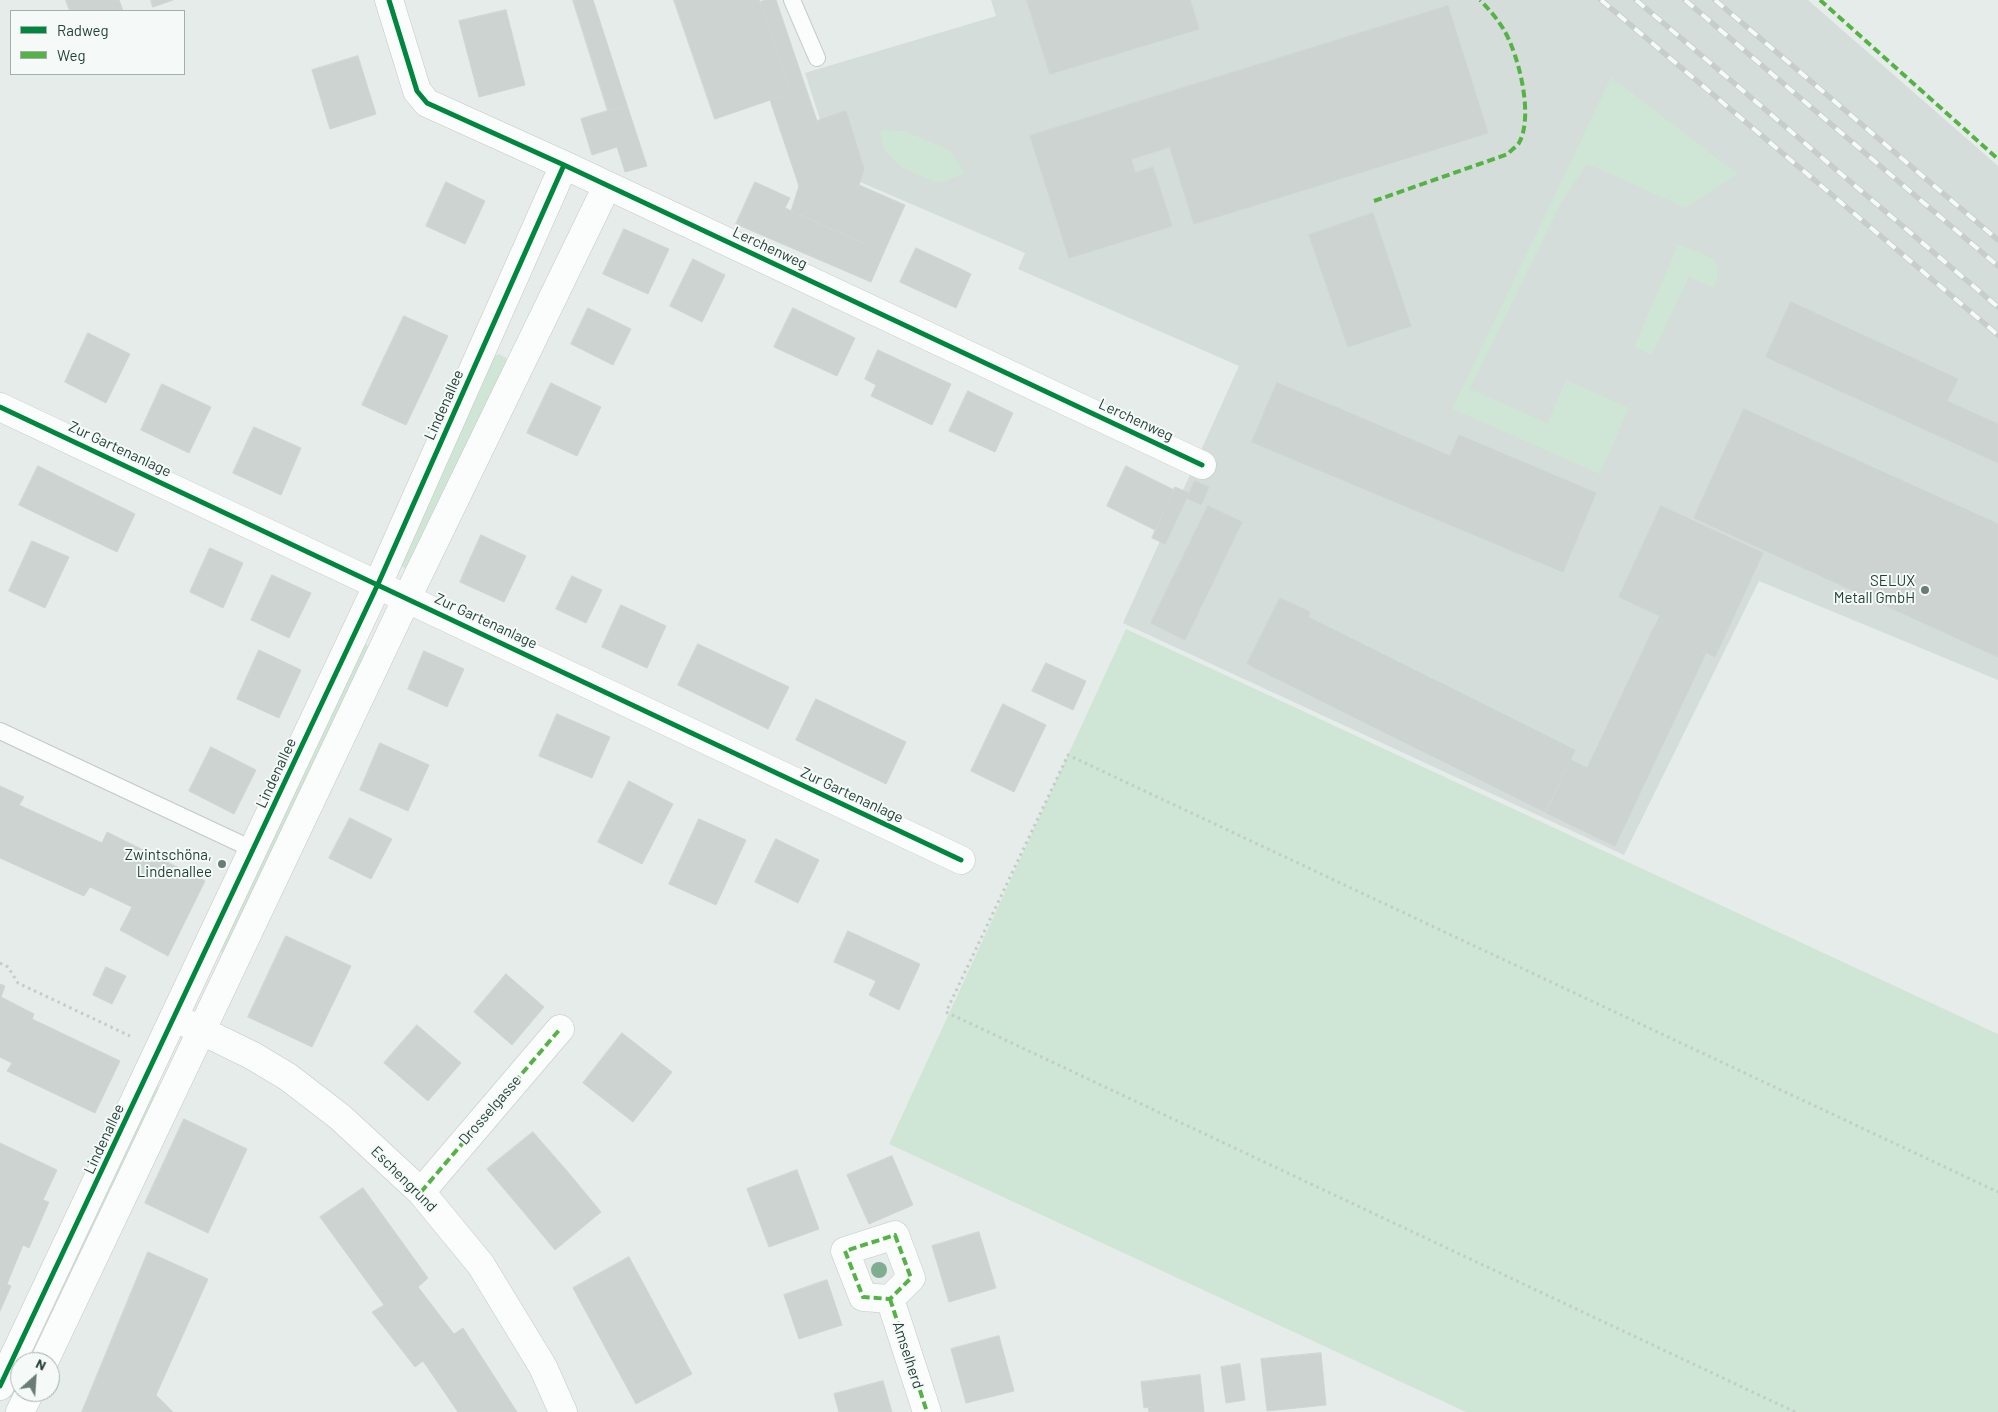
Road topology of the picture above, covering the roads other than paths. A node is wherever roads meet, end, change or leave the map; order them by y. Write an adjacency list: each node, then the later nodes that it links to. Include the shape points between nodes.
1 (388, 0): 4 (street, Lerchenweg, via 417,91 427,103)
2 (792, 0): 3 (lane)
3 (817, 58)
4 (564, 165): 5 (street, Lerchenweg); 8 (street, Lindenallee)
5 (607, 186): 7 (street, Lerchenweg); 9 (street)
6 (0, 407): 8 (street, Zur Gartenanlage)
7 (1202, 465)
8 (378, 584): 9 (street, Zur Gartenanlage); 11 (street, Lindenallee)
9 (407, 598): 12 (street, Zur Gartenanlage); 15 (street)
10 (0, 731): 11 (lane)
11 (254, 850): 13 (street, Lindenallee)
12 (961, 860)
13 (174, 1017): 15 (street, Eschengrund); 19 (street, Lindenallee)
14 (560, 1029): 16 (street, Drosselgasse)
15 (202, 1030): 16 (street, Eschengrund, via 288,1077 340,1117); 18 (street)
16 (420, 1192): 20 (street, Eschengrund, via 482,1265 543,1367)
17 (890, 1298): 21 (street, Amselherd)
18 (49, 1352)
19 (0, 1386)
20 (563, 1412)
21 (927, 1412)

